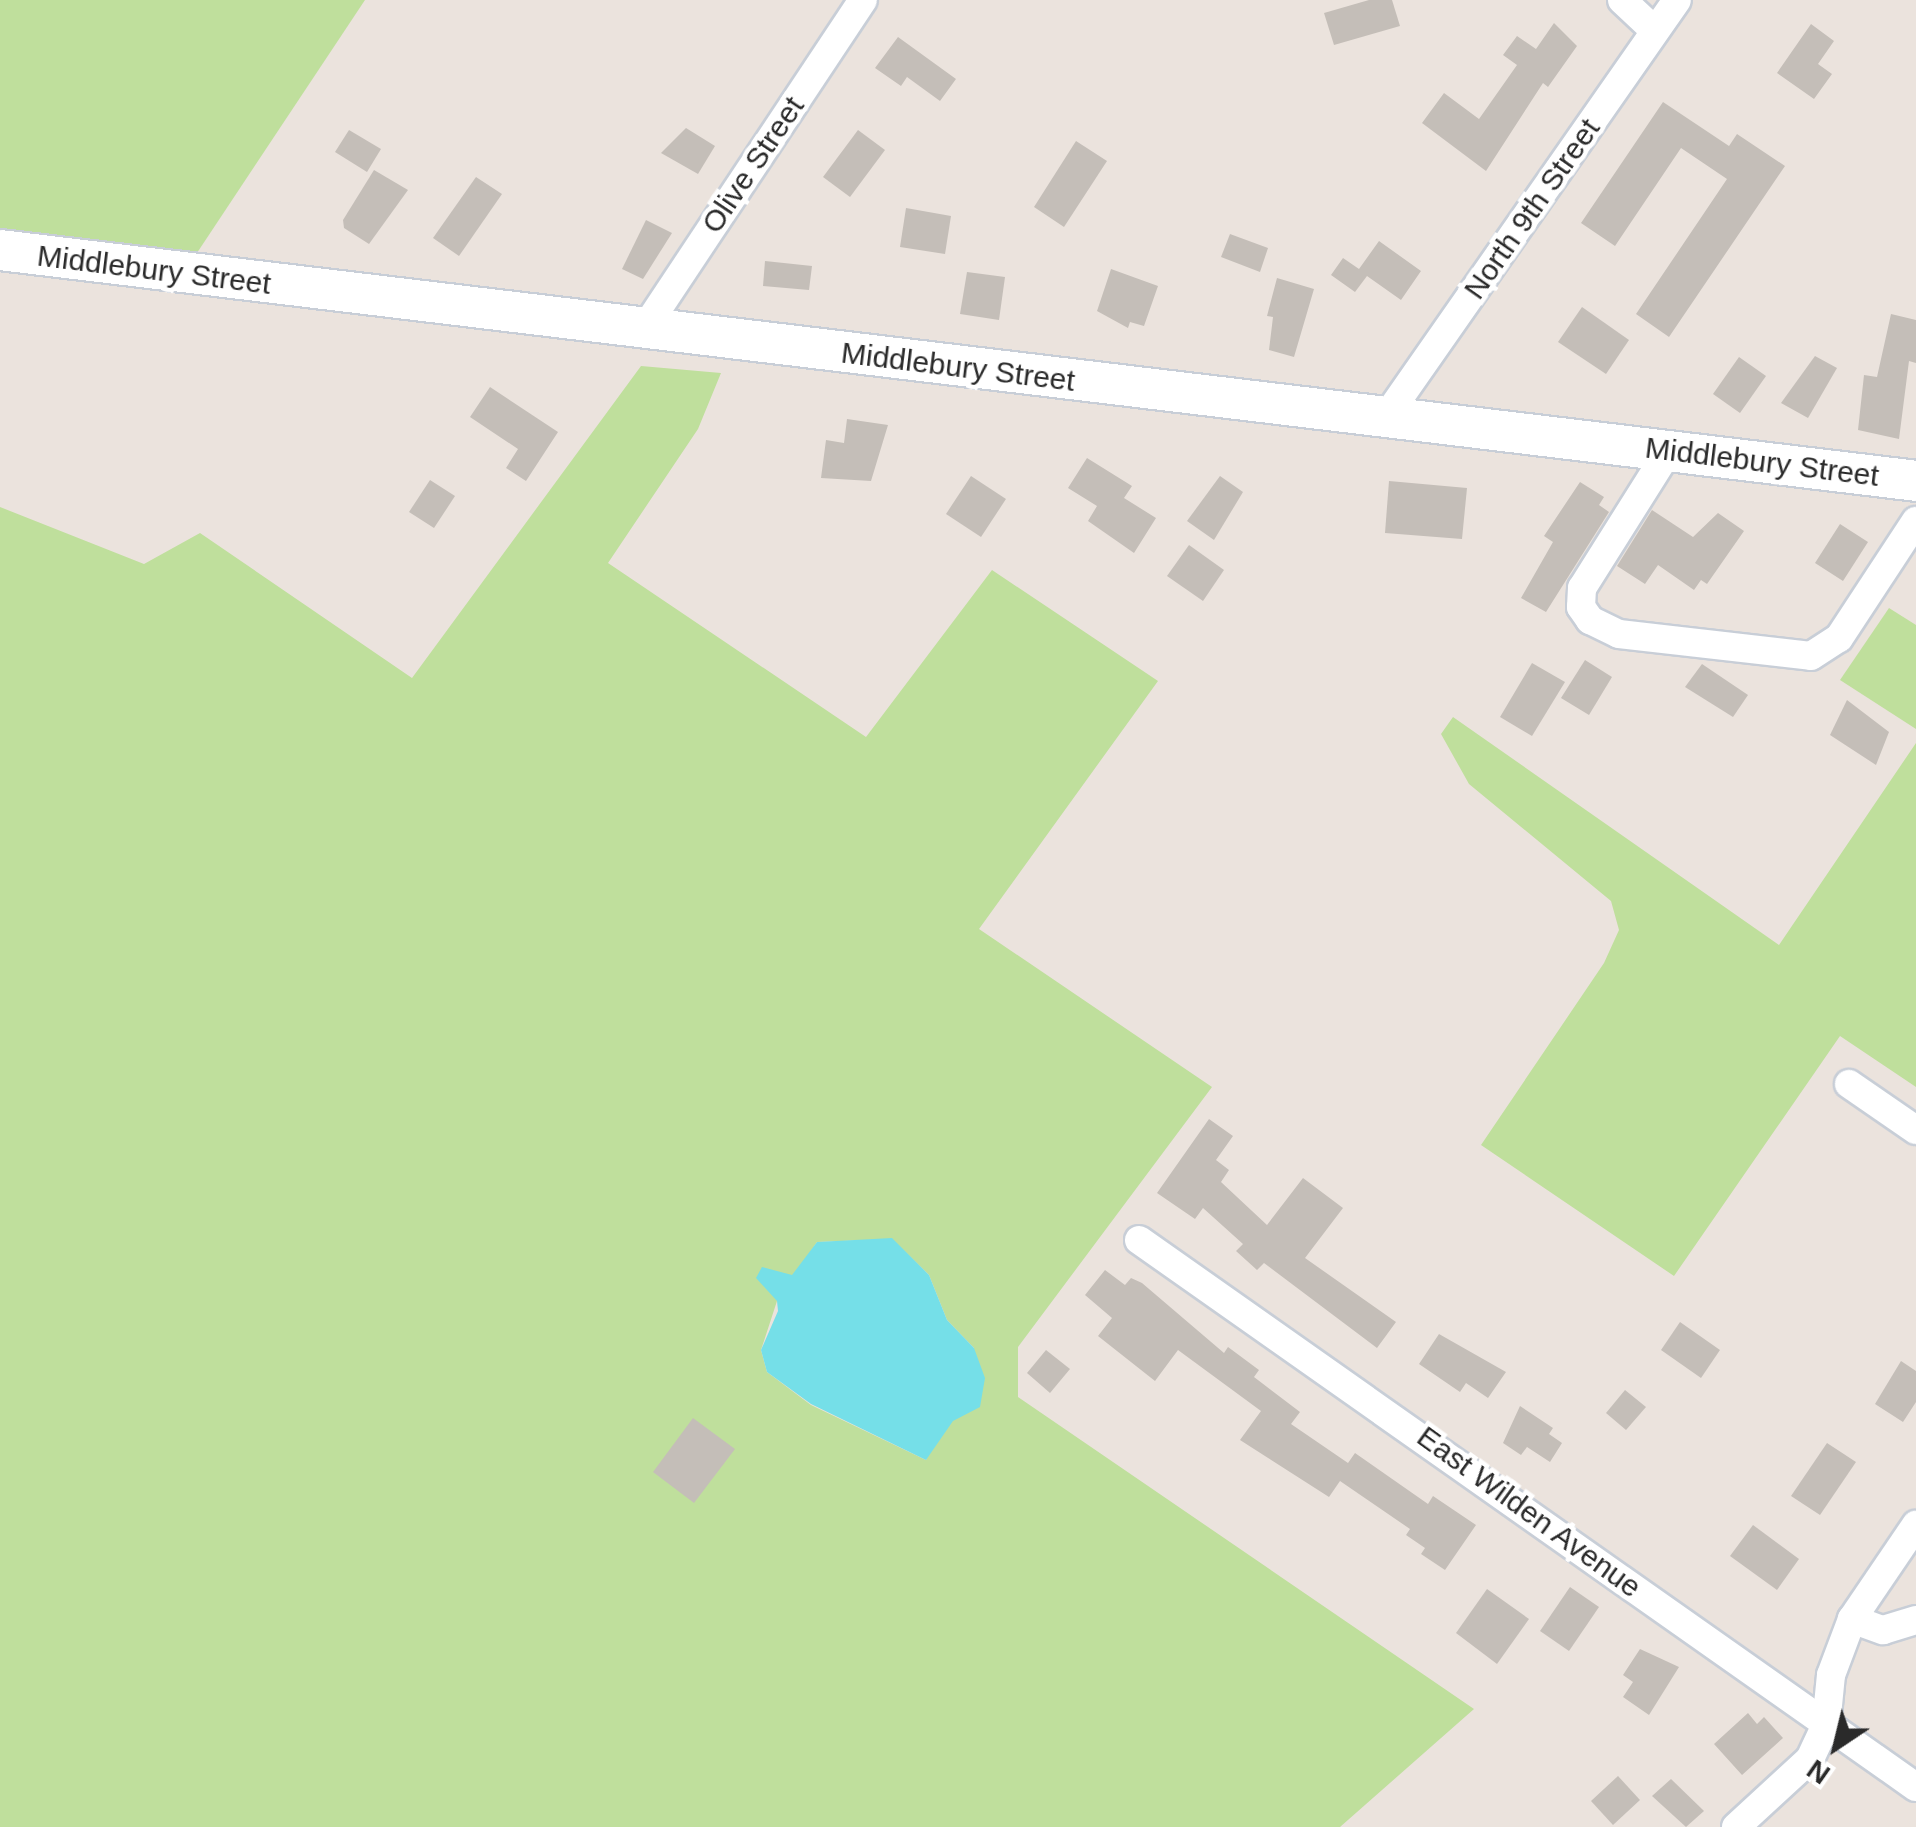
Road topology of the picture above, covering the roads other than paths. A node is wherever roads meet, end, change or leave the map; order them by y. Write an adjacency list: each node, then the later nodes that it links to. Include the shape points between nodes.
1 (863, 0): 6 (street, Olive Street)
2 (1622, 0): 4 (street)
3 (1676, 0): 4 (street, North 9th Street)
4 (1655, 32): 7 (street, North 9th Street)
5 (0, 250): 6 (main road, Middlebury Street)
6 (643, 331): 7 (main road, Middlebury Street)
7 (1386, 417): 8 (main road, Middlebury Street)
8 (1668, 450): 9 (main road, Middlebury Street); 10 (street, via 1582,588 1581,607 1590,620 1619,634 1811,656 1839,638)
9 (1916, 481)
10 (1916, 521)
11 (1849, 1084): 12 (street)
12 (1916, 1130)
13 (1139, 1240): 17 (street, East Wilden Avenue)
14 (1916, 1525): 15 (street)
15 (1852, 1619): 16 (street, via 1883,1630); 17 (street, via 1831,1675)
16 (1916, 1620)
17 (1826, 1726): 18 (street, East Wilden Avenue); 19 (street, via 1810,1759)
18 (1916, 1787)
19 (1736, 1827)

